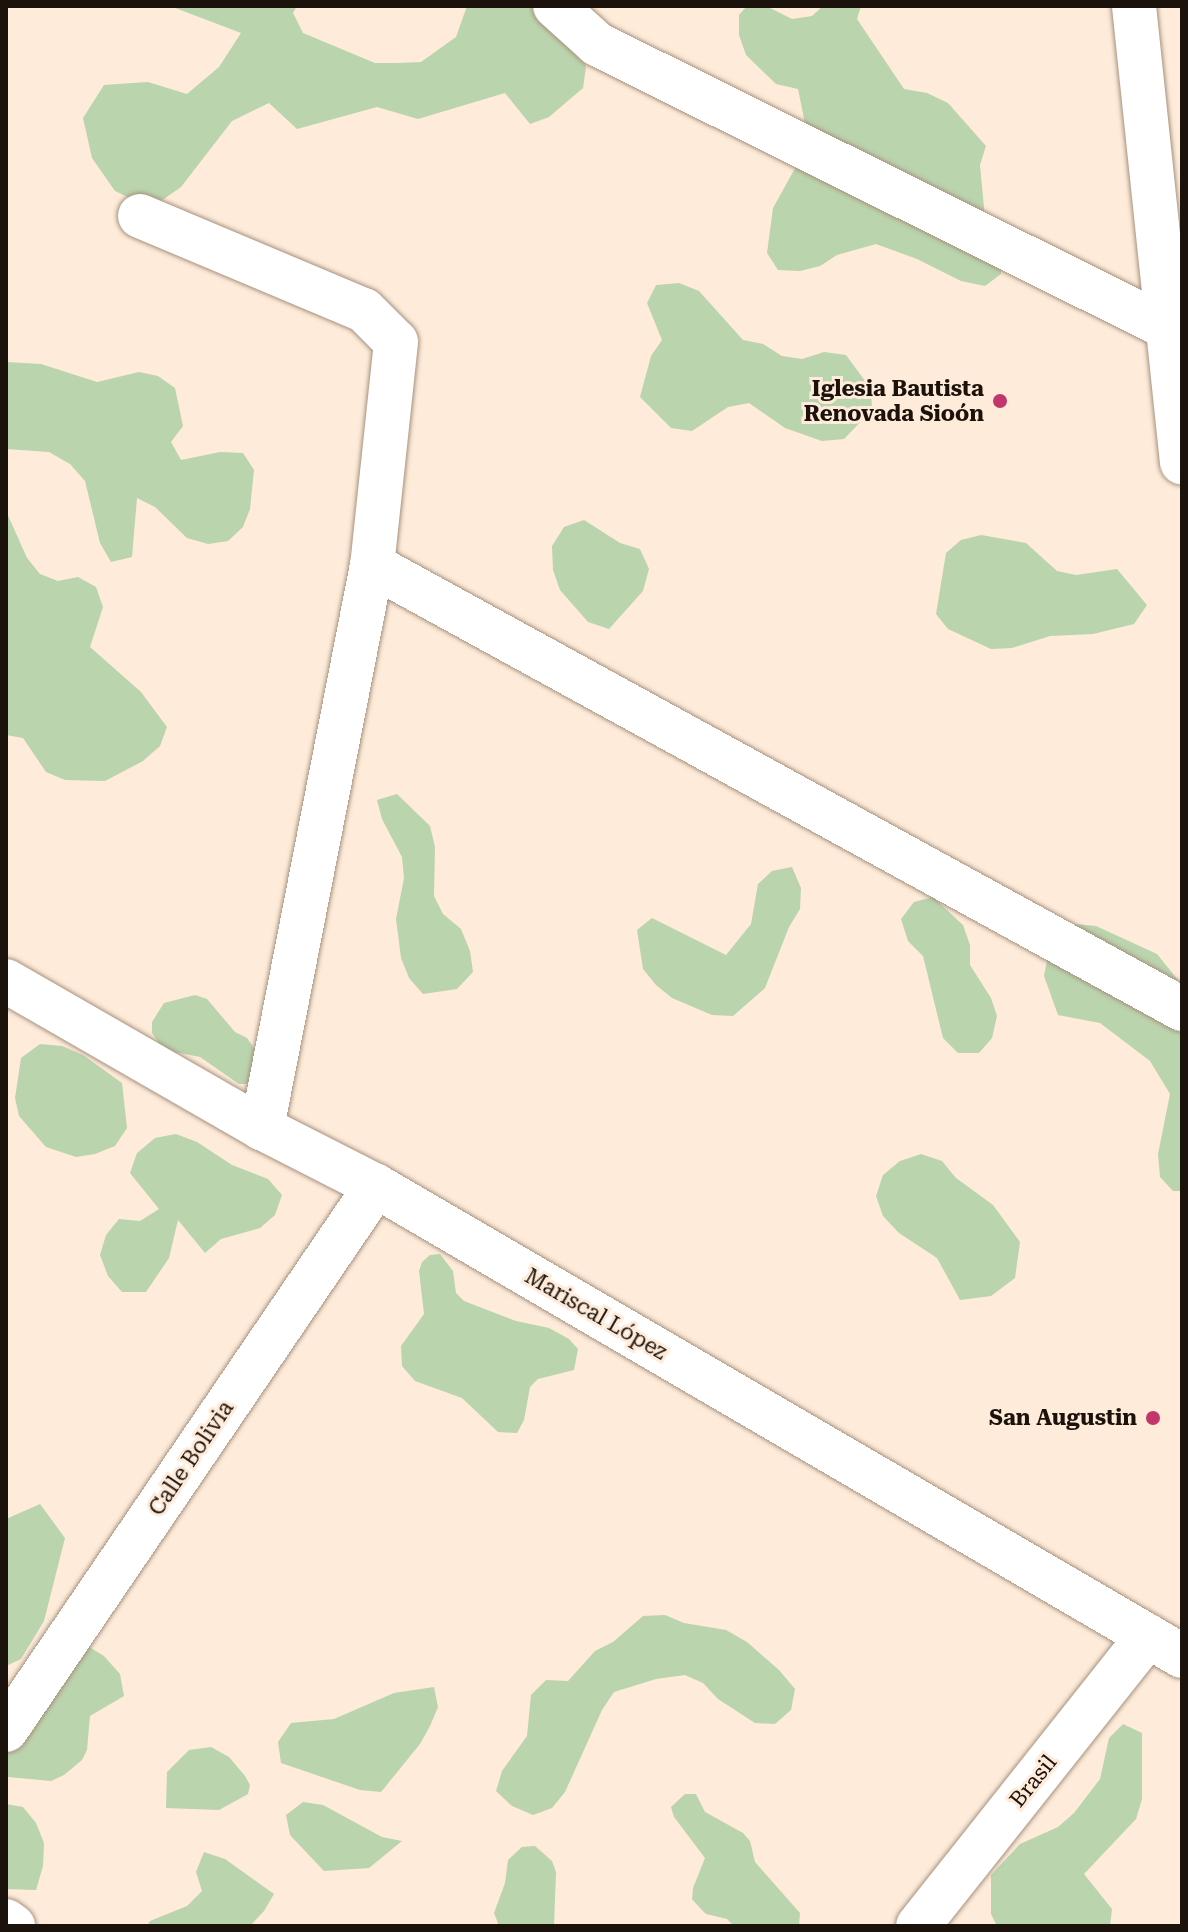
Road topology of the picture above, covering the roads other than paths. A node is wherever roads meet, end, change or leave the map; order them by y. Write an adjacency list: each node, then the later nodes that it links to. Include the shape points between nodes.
1 (555, 6): 4 (street, via 597,44)
2 (1134, 6): 4 (street)
3 (140, 216): 6 (street, via 364,310 396,342)
4 (1166, 327): 5 (street)
5 (1182, 462)
6 (372, 565): 8 (street); 9 (street)
7 (6, 981): 9 (street, Mariscal López)
8 (1182, 1009)
9 (262, 1128): 10 (street, Mariscal López)
10 (376, 1186): 11 (street, Mariscal López); 12 (street, Calle Bolivia)
11 (1165, 1646): 15 (street, Brasil)
12 (6, 1730)
13 (6, 1921): 14 (street)
14 (13, 1926)
15 (918, 1926)

